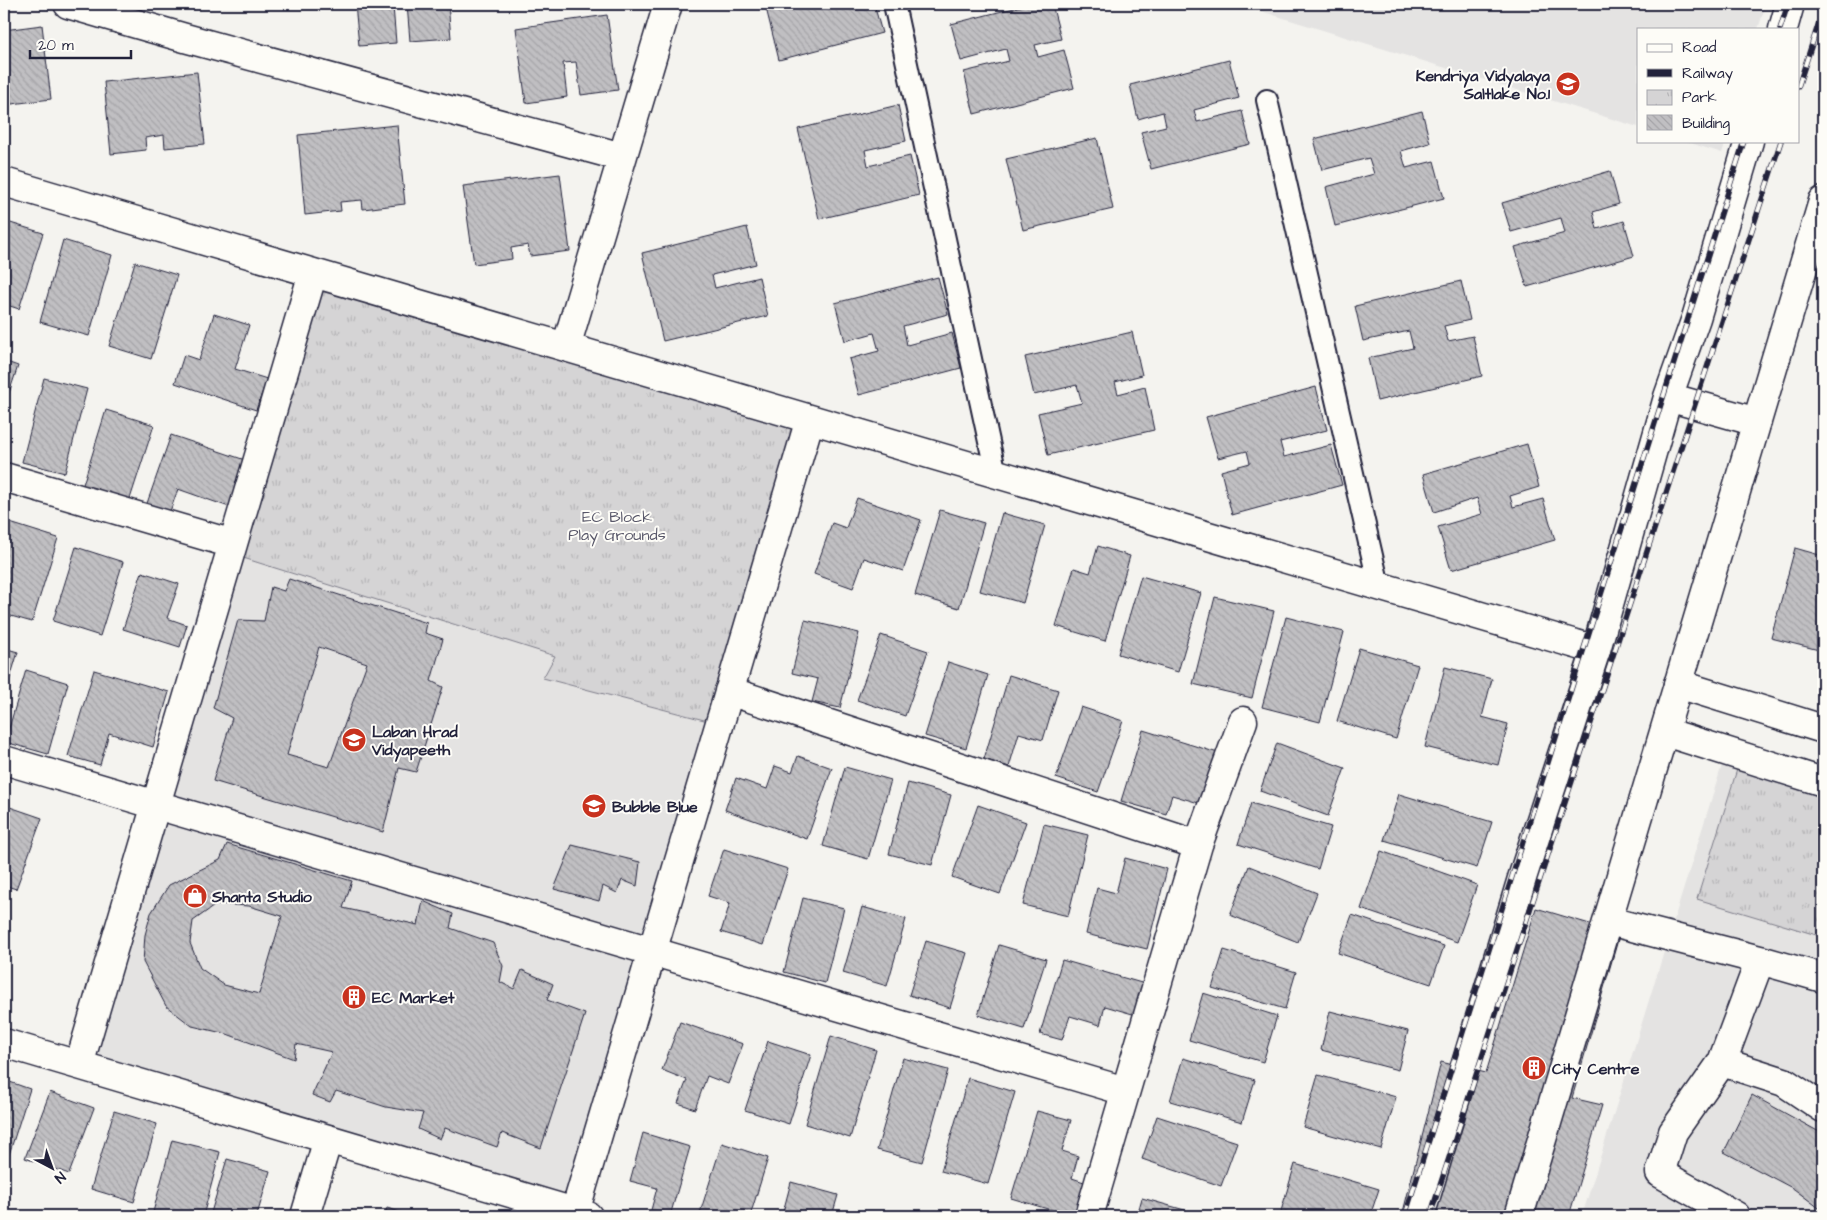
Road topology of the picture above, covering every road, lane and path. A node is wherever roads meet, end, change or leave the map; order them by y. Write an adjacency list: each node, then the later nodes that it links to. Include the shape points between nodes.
1 (68, 4): 8 (street)
2 (668, 4): 8 (street)
3 (894, 4): 16 (lane)
4 (1790, 4): 5 (street)
5 (1783, 28)
6 (1267, 100): 19 (lane)
7 (1749, 142): 13 (street, via 1696,318)
8 (622, 157): 12 (street)
9 (4, 182): 11 (street)
10 (1823, 201): 15 (street)
11 (313, 273): 12 (street); 18 (street)
12 (566, 348): 14 (street)
13 (1668, 397): 15 (street); 20 (street)
14 (810, 419): 16 (street); 22 (street)
15 (1757, 422): 21 (street)
16 (996, 474): 19 (street)
17 (4, 477): 18 (street)
18 (234, 544): 28 (street)
19 (1379, 586): 20 (street)
20 (1596, 650): 43 (street, via 1523,875)
21 (1678, 684): 24 (street); 25 (street)
22 (730, 691): 29 (street); 31 (street)
23 (1243, 721): 29 (street)
24 (1823, 729)
25 (1665, 732): 27 (street); 30 (street)
26 (4, 760): 28 (street)
27 (1823, 782)
28 (157, 805): 31 (street); 36 (street)
29 (1198, 845): 37 (street)
30 (1608, 921): 32 (street); 44 (street)
31 (653, 952): 37 (street); 40 (street)
32 (1760, 960): 33 (street); 35 (street)
33 (1823, 978)
34 (4, 1043): 36 (street)
35 (1722, 1062): 38 (street, via 1784,1082); 45 (street, via 1673,1132 1660,1173)
36 (79, 1065): 39 (street)
37 (1125, 1091): 42 (street)
38 (1823, 1108)
39 (328, 1139): 40 (street); 41 (street)
40 (582, 1214)
41 (306, 1216)
42 (1089, 1216)
43 (1420, 1216)
44 (1519, 1216)
45 (1736, 1216)

